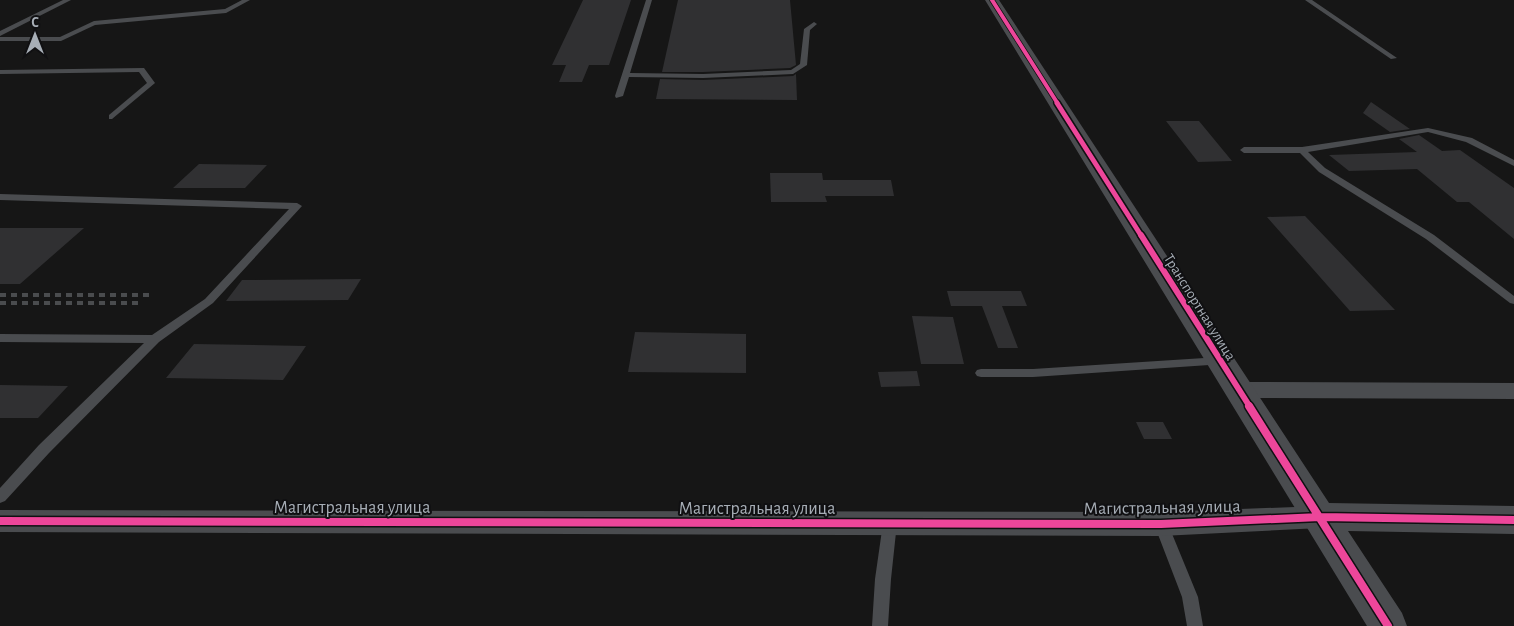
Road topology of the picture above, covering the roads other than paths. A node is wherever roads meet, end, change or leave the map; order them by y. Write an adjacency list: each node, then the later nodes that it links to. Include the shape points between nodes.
1 (68, 0): 7 (lane)
2 (247, 0): 8 (lane, via 226,11 94,23 61,39)
3 (649, 0): 11 (lane)
4 (992, 0): 21 (street, Транспортная улица)
5 (1308, 0): 9 (lane)
6 (814, 24): 11 (lane, via 807,29 803,65 793,72 711,76)
7 (0, 34)
8 (0, 39)
9 (1393, 58)
10 (0, 72): 13 (lane, via 141,70 151,83)
11 (626, 75): 12 (lane)
12 (619, 96)
13 (112, 117)
14 (1244, 150): 15 (lane)
15 (1302, 150): 16 (lane, via 1428,130 1469,140); 18 (lane, via 1322,170 1430,237)
16 (1514, 163)
17 (0, 197): 20 (lane, via 297,206 210,301)
18 (1514, 301)
19 (0, 338): 20 (lane)
20 (155, 339): 25 (lane)
21 (1220, 361): 22 (lane, via 1033,373); 23 (street, Транспортная улица)
22 (982, 373)
23 (1238, 390): 24 (street); 26 (street, Транспортная улица)
24 (1514, 392)
25 (0, 497)
26 (1320, 517): 27 (street, Магистральная улица); 30 (street, Магистральная улица); 33 (street, Транспортная улица)
27 (1514, 520)
28 (0, 521): 29 (street, Магистральная улица)
29 (890, 523): 30 (street, Магистральная улица); 31 (lane)
30 (1161, 524): 32 (lane, via 1190,597)
31 (880, 626)
32 (1195, 626)
33 (1388, 626)

